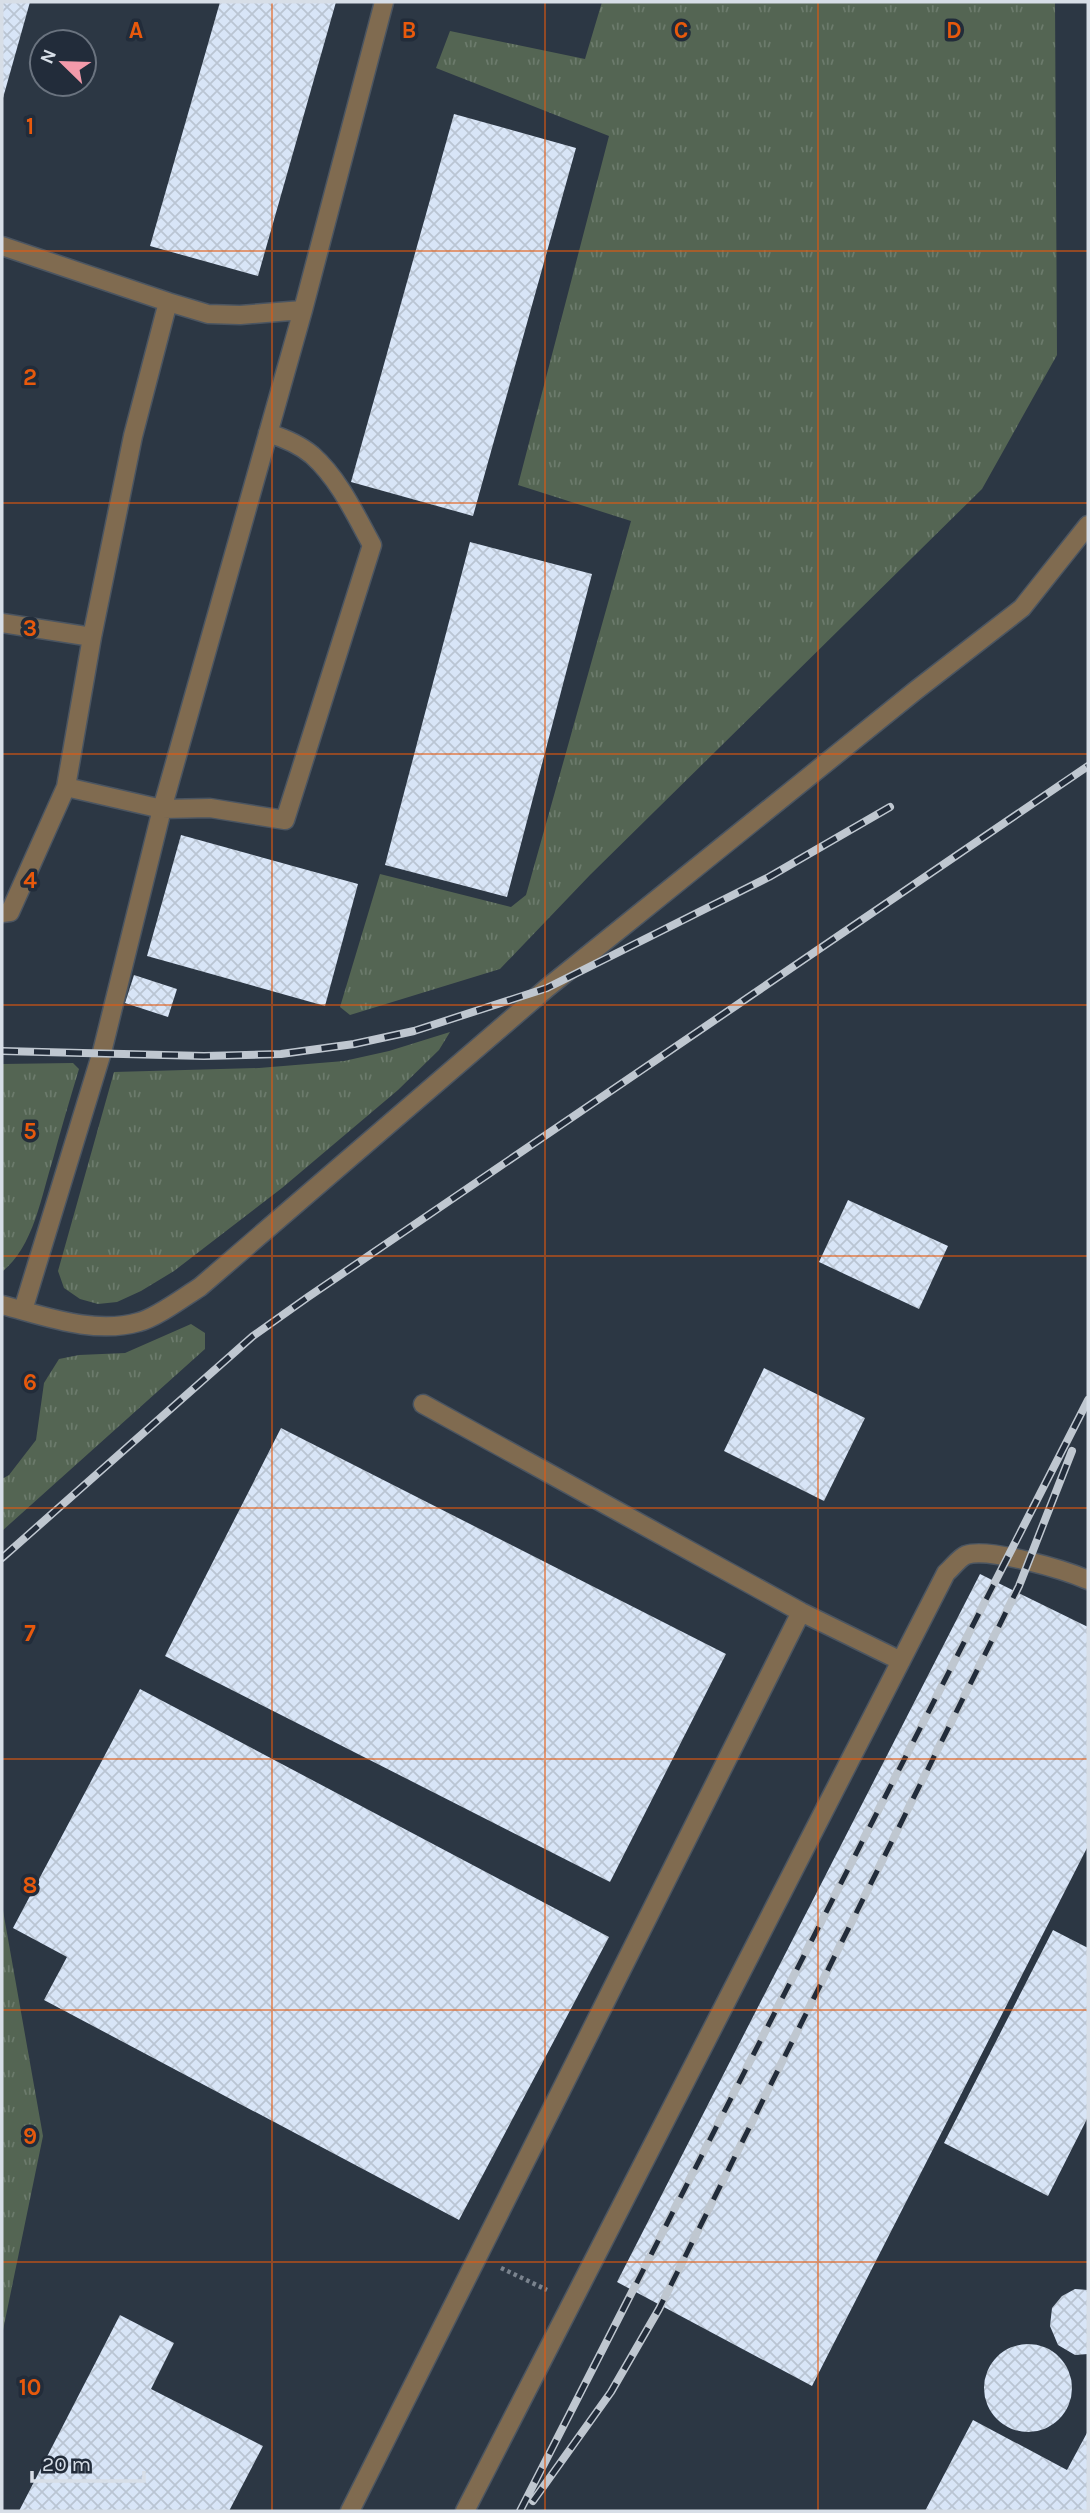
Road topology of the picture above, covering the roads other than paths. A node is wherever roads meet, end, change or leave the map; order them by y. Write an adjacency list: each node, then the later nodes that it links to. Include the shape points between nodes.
1 (384, 2): 4 (street)
2 (2, 246): 3 (street)
3 (168, 302): 4 (street, via 208,314); 8 (street, via 133,436)
4 (303, 310): 5 (street)
5 (268, 433): 10 (street); 10 (street, via 292,441 312,455 346,497 372,545 285,820 210,808)
6 (1088, 525): 13 (street, via 1022,608 547,988 200,1287 141,1322 105,1327)
7 (2, 623): 8 (street)
8 (92, 637): 9 (street)
9 (66, 787): 10 (street); 11 (street, via 10,912)
10 (162, 810): 13 (street, via 102,1052)
11 (2, 913)
12 (2, 1305): 13 (street)
13 (23, 1310)
14 (423, 1404): 16 (street)
15 (1088, 1580): 17 (street, via 984,1552 965,1556 946,1573)
16 (801, 1612): 17 (street); 18 (street)
17 (901, 1661): 19 (street)
18 (350, 2511)
19 (465, 2511)

